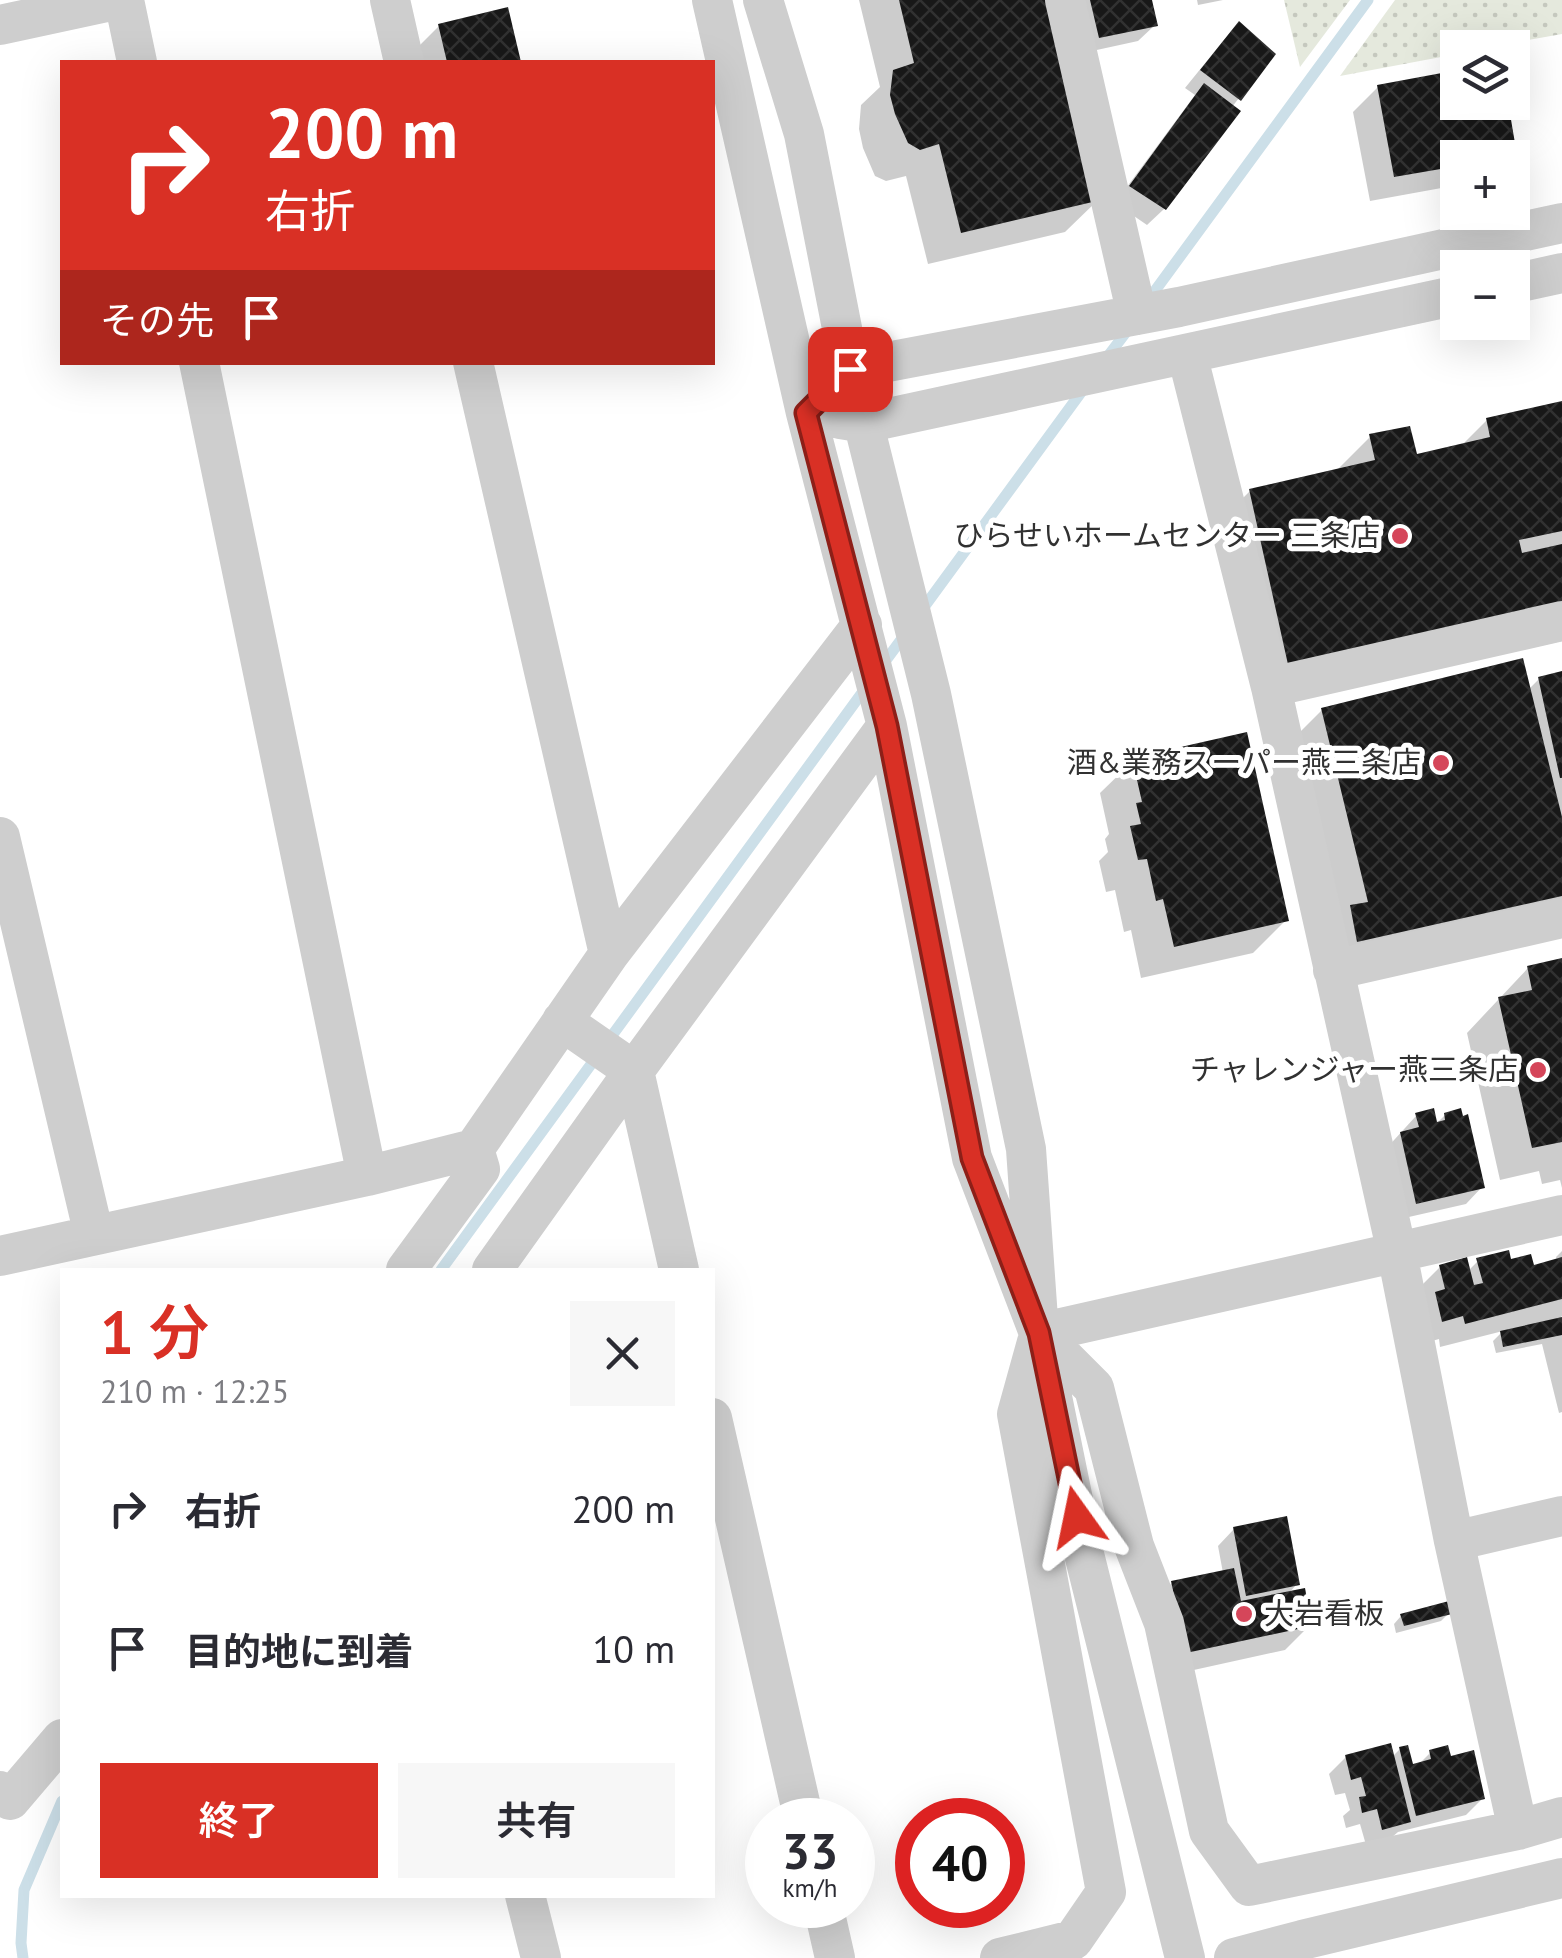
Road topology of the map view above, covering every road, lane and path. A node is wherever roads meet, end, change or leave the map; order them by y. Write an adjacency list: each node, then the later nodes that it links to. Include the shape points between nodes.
1 (120, 0): 6 (street); 8 (street)
2 (390, 0): 9 (street)
3 (712, 0): 19 (street)
4 (763, 0): 18 (street, via 804,134)
5 (1065, 0): 14 (street)
6 (60, 5): 7 (street)
7 (0, 26)
8 (136, 60)
9 (404, 60)
10 (1562, 224): 14 (street, via 1179,307)
11 (1562, 273): 12 (street)
12 (1530, 280)
13 (1440, 300): 15 (street)
14 (1123, 310): 18 (street)
15 (1187, 354): 20 (street); 23 (street)
16 (200, 365): 32 (street)
17 (474, 365): 27 (street)
18 (850, 369): 19 (street); 20 (street)
19 (806, 413): 20 (street); 22 (street)
20 (865, 423): 40 (street, via 931,694 1026,1149)
21 (1562, 621): 23 (street)
22 (862, 625): 24 (street); 27 (street)
23 (1271, 687): 28 (street)
24 (887, 726): 30 (street); 40 (street, via 972,1158)
25 (0, 838): 34 (street)
26 (1562, 918): 28 (street)
27 (609, 954): 29 (street)
28 (1333, 970): 35 (street)
29 (572, 1028): 30 (street); 31 (street)
30 (628, 1068): 38 (street); 39 (street)
31 (474, 1150): 32 (street); 37 (street, via 480,1169)
32 (367, 1176): 34 (street)
33 (1562, 1215): 35 (street)
34 (94, 1236): 36 (street)
35 (1398, 1253): 40 (street); 43 (street)
36 (0, 1256)
37 (407, 1268)
38 (493, 1268)
39 (678, 1268)
40 (1039, 1333): 48 (street, via 1094,1388 1134,1546 1164,1623 1209,1831 1249,1886); 55 (street, via 1017,1414 1106,1892 1072,1940); 56 (street, via 1084,1554)
41 (715, 1431): 46 (street)
42 (1562, 1516): 43 (street)
43 (1454, 1541): 48 (street)
44 (60, 1741): 45 (street, via 10,1800)
45 (0, 1791)
46 (799, 1798)
47 (1562, 1818): 48 (street)
48 (1518, 1830)
49 (1562, 1878): 52 (street)
50 (526, 1898): 53 (street)
51 (829, 1928): 54 (street)
52 (1305, 1949): 57 (street)
53 (540, 1958)
54 (836, 1958)
55 (1000, 1958)
56 (1186, 1958)
57 (1234, 1958)

